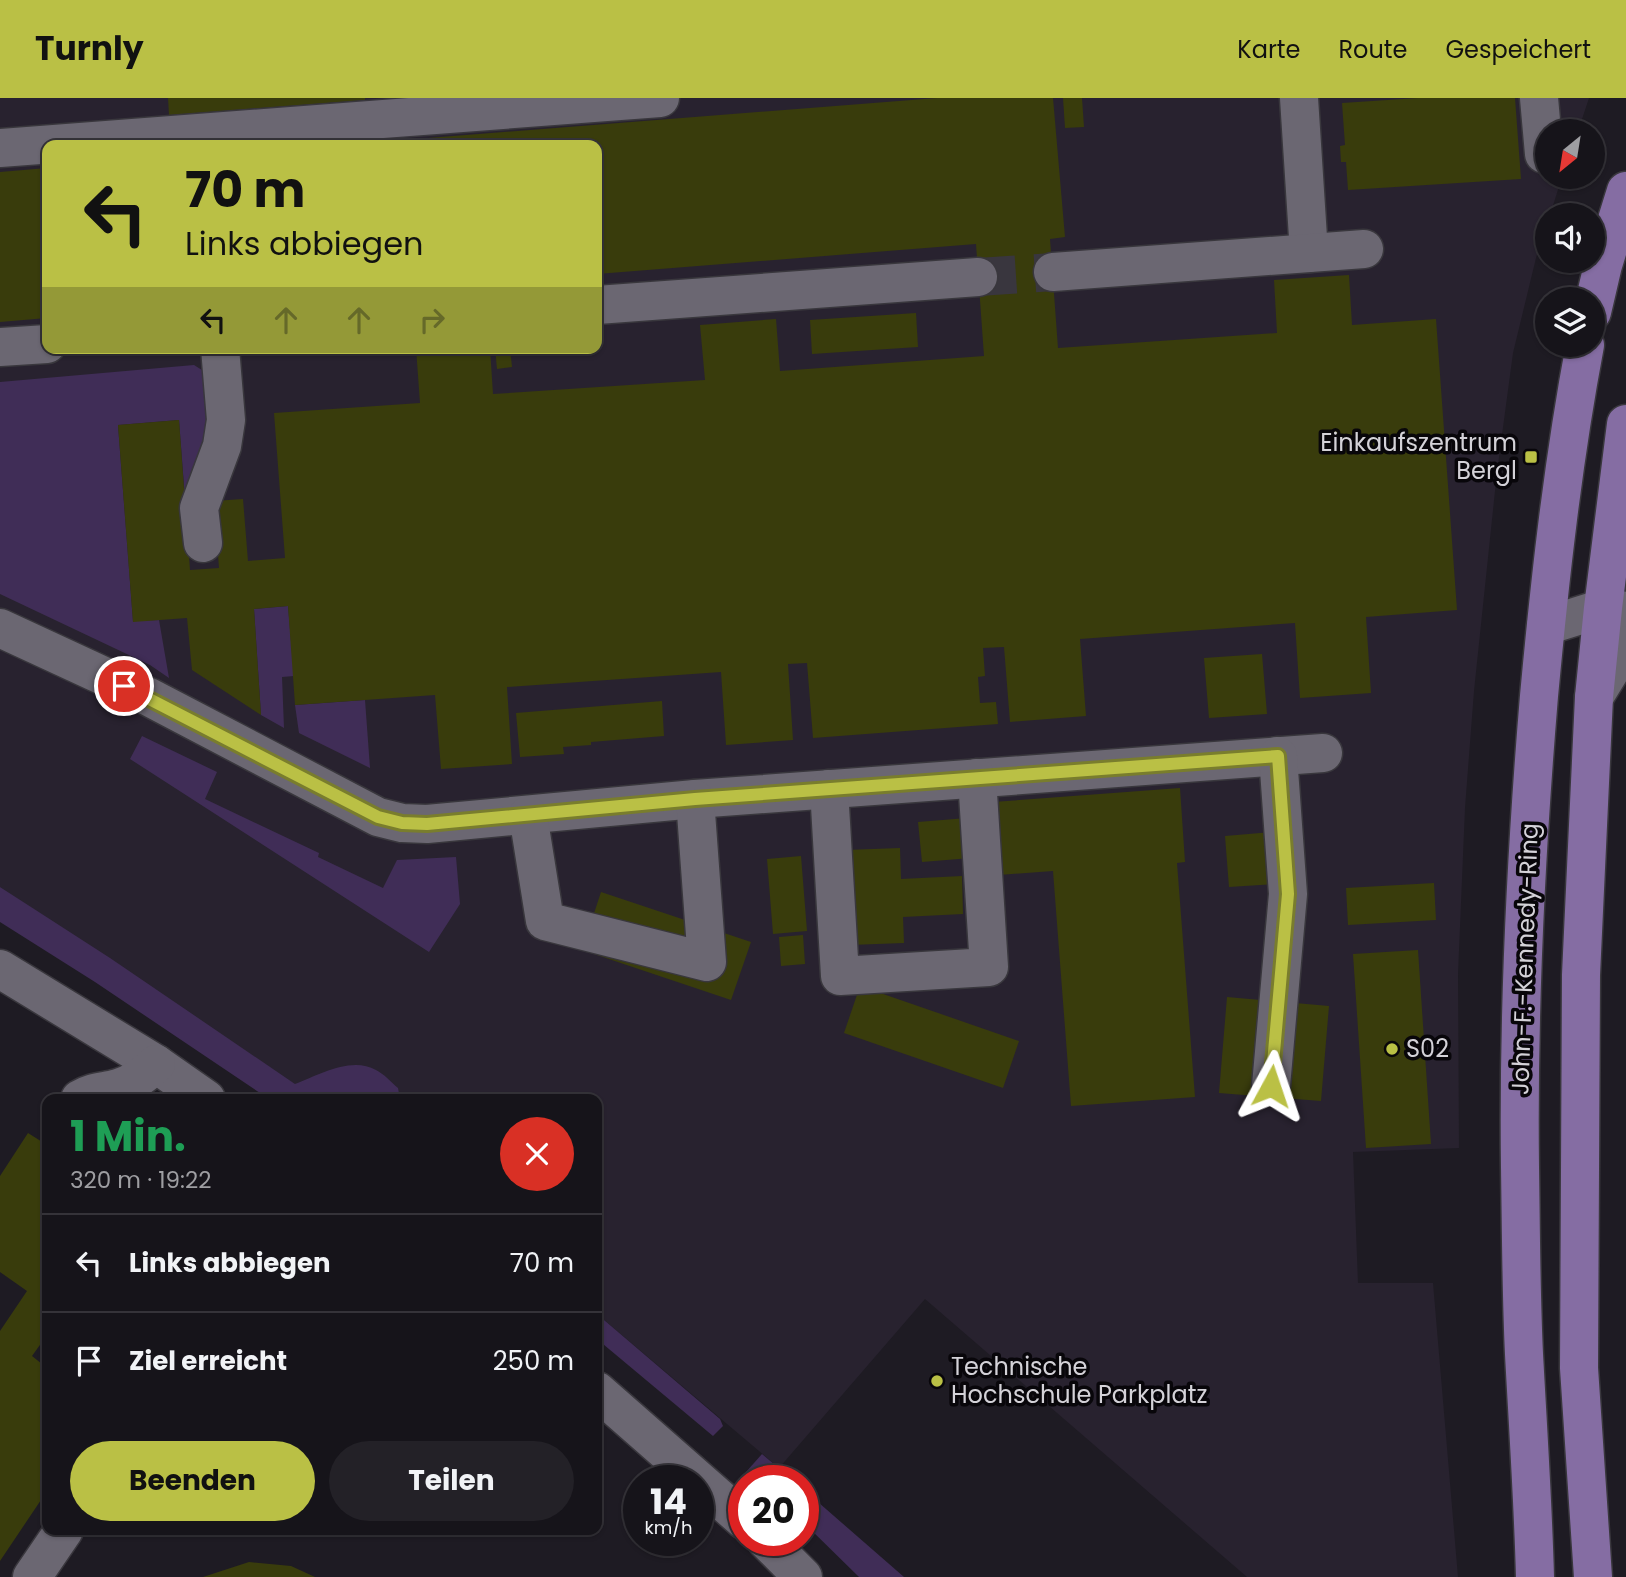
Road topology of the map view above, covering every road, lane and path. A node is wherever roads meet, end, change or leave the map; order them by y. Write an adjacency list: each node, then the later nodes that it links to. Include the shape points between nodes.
1 (660, 98): 5 (street)
2 (1299, 98): 10 (street)
3 (1539, 98): 4 (street)
4 (1541, 119)
5 (106, 140)
6 (42, 145): 7 (street)
7 (0, 148)
8 (1626, 191): 13 (main road)
9 (1364, 248): 10 (street)
10 (1310, 253): 11 (street)
11 (1053, 272)
12 (978, 277): 14 (street)
13 (1598, 287)
14 (602, 304)
15 (42, 344): 16 (street)
16 (0, 347)
17 (220, 354): 20 (street, via 226,420 222,446 199,508)
18 (1583, 357): 22 (main road, John-F.-Kennedy-Ring)
19 (1626, 424): 21 (main road)
20 (203, 543)
21 (1614, 609): 22 (street); 25 (main road)
22 (1546, 625): 43 (main road, John-F.-Kennedy-Ring, via 1532,785 1520,1060 1524,1351)
23 (0, 628): 31 (street, via 149,697 378,817 427,824)
24 (1626, 645): 25 (street)
25 (1594, 697): 44 (main road, via 1581,975 1579,1354)
26 (1323, 753): 27 (street)
27 (1278, 756): 28 (street); 34 (street, via 1288,894)
28 (977, 778): 29 (street); 29 (street, via 989,967 841,976)
29 (829, 789): 30 (street)
30 (695, 799): 31 (street); 31 (street, via 707,962 545,921)
31 (528, 814)
32 (0, 969): 33 (street)
33 (151, 1082): 35 (street, via 137,1081); 36 (street)
34 (1271, 1086)
35 (88, 1094)
36 (190, 1094)
37 (602, 1395): 38 (street)
38 (728, 1506)
39 (61, 1535): 41 (street)
40 (782, 1556): 42 (street)
41 (32, 1577)
42 (803, 1577)
43 (1535, 1577)
44 (1593, 1577)

